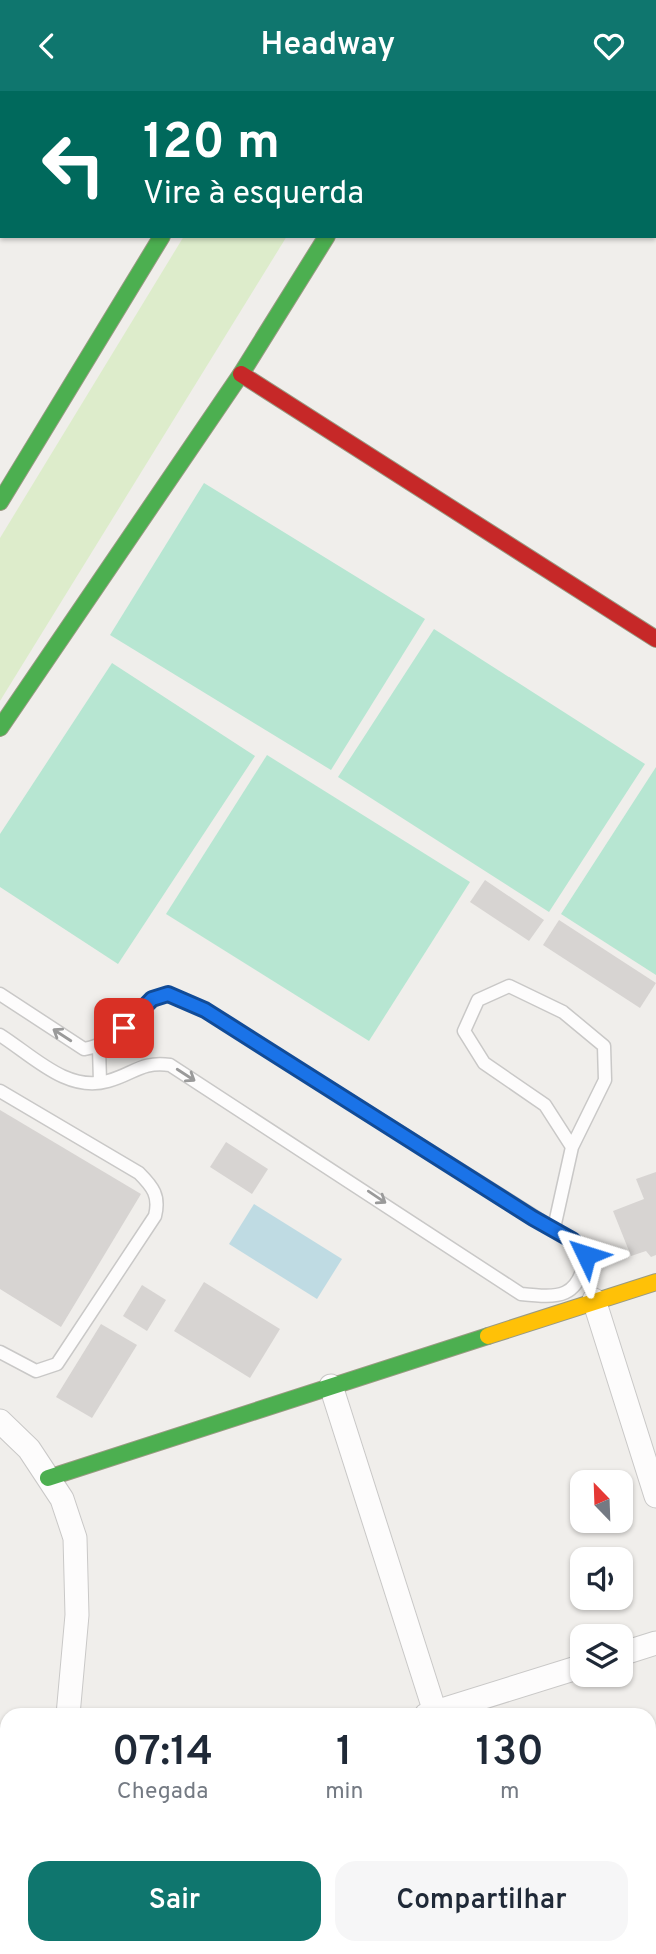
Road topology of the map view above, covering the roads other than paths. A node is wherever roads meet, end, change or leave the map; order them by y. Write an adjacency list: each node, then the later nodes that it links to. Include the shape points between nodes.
1 (161, 238): 4 (main road)
2 (326, 238): 3 (main road)
3 (241, 374): 5 (main road); 6 (main road)
4 (0, 502)
5 (656, 639)
6 (0, 728)
7 (0, 994): 9 (lane, one-way to 7, via 84,1049)
8 (0, 1035): 10 (lane, via 58,1075 75,1082)
9 (99, 1047): 10 (lane); 13 (lane, via 152,999 168,994 205,1010)
10 (100, 1082): 13 (lane, one-way to 13, via 152,1062 170,1065 521,1294 554,1297 583,1277 586,1255)
11 (0, 1091): 16 (lane, via 139,1173 155,1188 158,1205 57,1364 36,1371)
12 (572, 1147): 12 (lane, via 605,1080 604,1046 563,1012 509,986 478,1000 464,1031 484,1063 545,1105); 13 (lane)
13 (554, 1228)
14 (656, 1282): 15 (main road)
15 (594, 1300): 17 (main road); 20 (street)
16 (0, 1352)
17 (331, 1385): 19 (main road); 25 (street)
18 (0, 1421): 19 (street, via 29,1449)
19 (48, 1478): 24 (street, via 62,1499 75,1538 77,1615)
20 (656, 1496)
21 (656, 1643): 22 (street)
22 (633, 1650)
23 (570, 1670): 26 (street)
24 (69, 1708)
25 (429, 1708)
26 (447, 1708)

